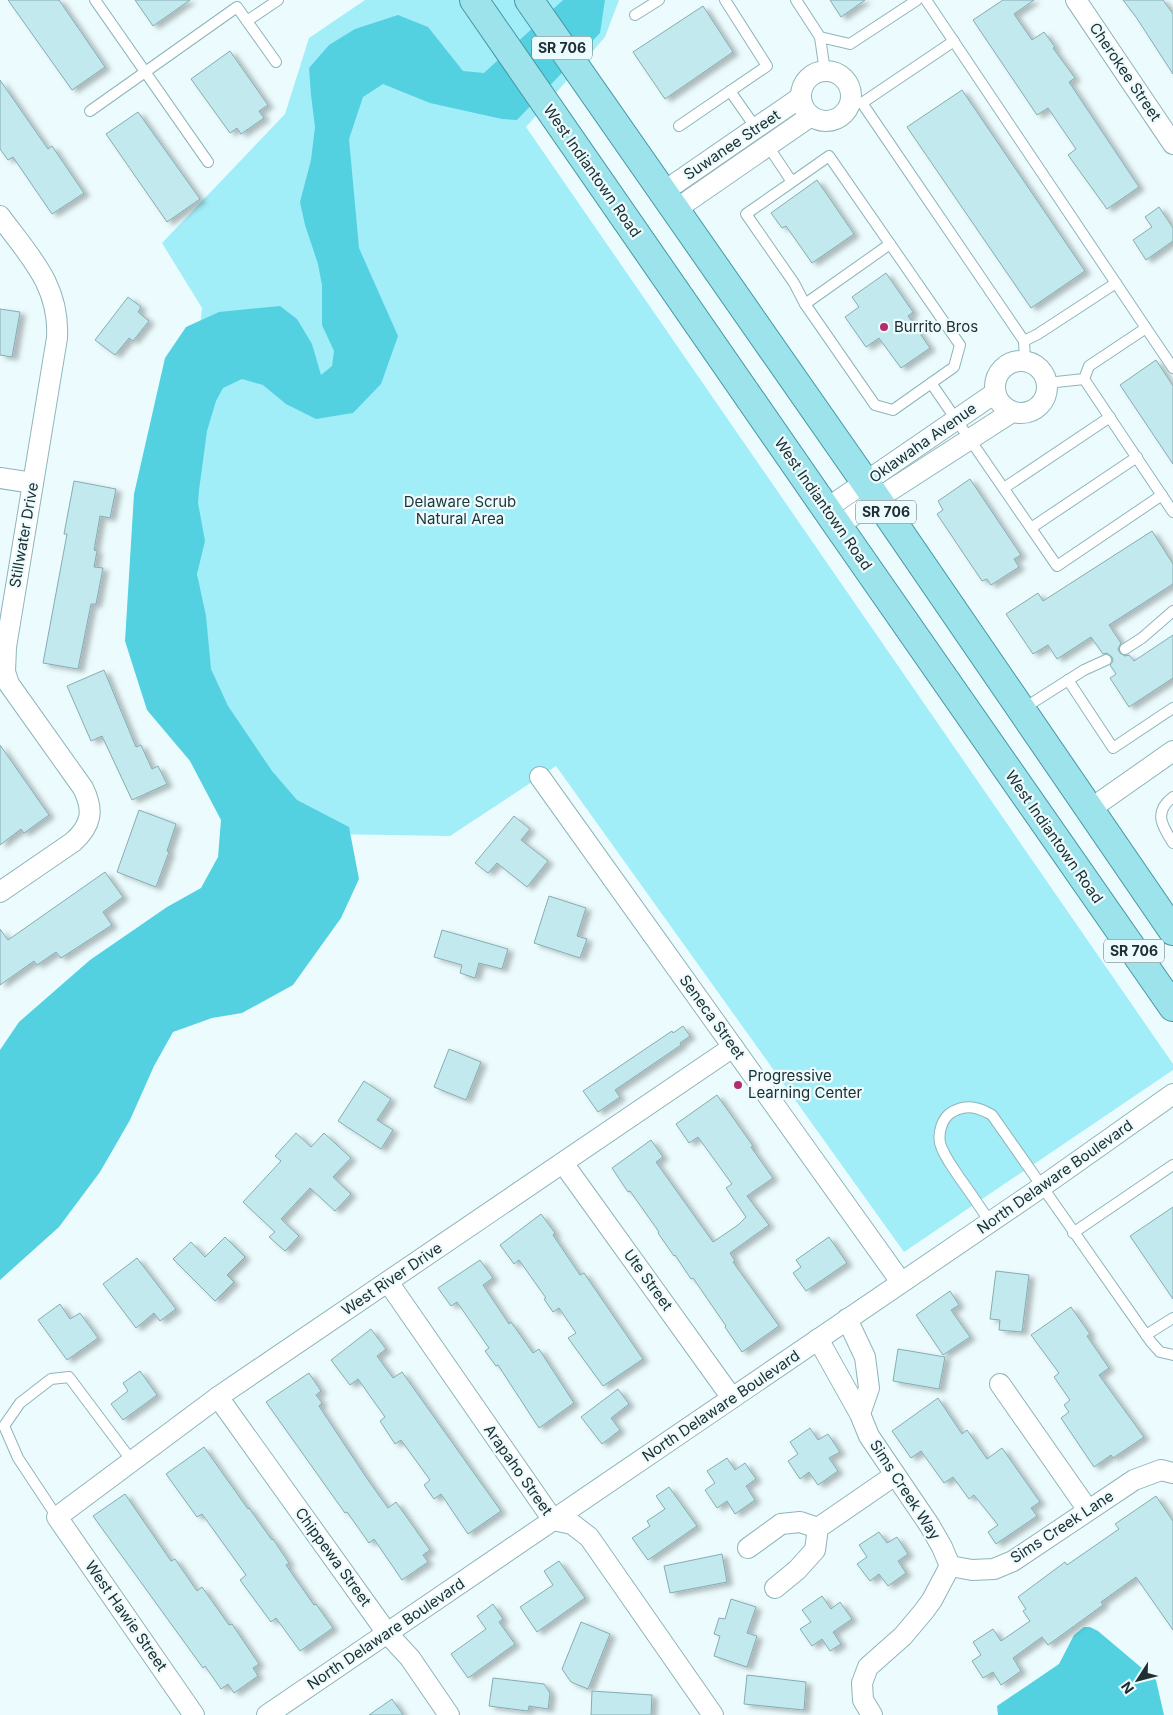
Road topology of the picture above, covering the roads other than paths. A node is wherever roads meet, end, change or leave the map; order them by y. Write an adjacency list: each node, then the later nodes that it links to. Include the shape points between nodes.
1 (95, 0): 17 (lane)
2 (278, 0): 13 (lane)
3 (474, 0): 54 (main road, West Indiantown Road / SR 706)
4 (529, 0): 30 (main road, SR 706)
5 (659, 0): 12 (lane)
6 (725, 0): 19 (lane, via 767,66)
7 (796, 0): 14 (lane)
8 (917, 0): 14 (lane, via 850,44)
9 (926, 0): 15 (lane)
10 (1076, 0): 26 (street, Cherokee Street)
11 (234, 3): 13 (lane); 17 (lane)
12 (635, 15)
13 (247, 21): 16 (lane)
14 (820, 37): 18 (lane)
15 (954, 41): 21 (lane); 33 (lane)
16 (276, 62)
17 (145, 72): 22 (lane); 28 (lane)
18 (824, 72): 20 (street, Suwanee Street, via 808,80); 21 (street, via 844,80)
19 (730, 91): 24 (lane); 25 (lane)
20 (801, 97): 23 (street); 25 (street, Suwanee Street)
21 (856, 101): 23 (street, via 838,118 827,121); 36 (lane)
22 (90, 111)
23 (811, 116): 27 (street, Suwanee Street)
24 (679, 126)
25 (756, 128): 27 (lane); 30 (street, Suwanee Street)
26 (1173, 144)
27 (767, 146): 29 (lane); 30 (street, Suwanee Street)
28 (208, 162)
29 (792, 182): 32 (lane, via 829,156); 34 (lane, via 746,214)
30 (669, 201): 51 (main road, SR 706)
31 (0, 216): 49 (street, Stillwater Drive, via 45,279 57,314 57,338)
32 (890, 244): 34 (lane); 40 (lane, via 960,345 954,367)
33 (1116, 283): 35 (lane); 36 (lane)
34 (804, 304): 40 (lane, via 875,405 894,410)
35 (1146, 328): 38 (lane); 39 (lane, via 1088,366)
36 (1024, 341): 37 (lane)
37 (1025, 361): 41 (street, via 1040,369); 42 (street, via 1008,364 1002,369 997,376)
38 (1173, 368)
39 (1084, 379): 41 (lane); 44 (lane)
40 (931, 383): 45 (lane)
41 (1047, 383): 43 (street, Oklawaha Avenue, via 1044,401 1038,408 1021,414)
42 (996, 394): 43 (street, via 1004,408); 45 (street, Oklawaha Avenue)
43 (1012, 412): 46 (street, Oklawaha Avenue)
44 (1110, 417): 47 (lane); 50 (lane)
45 (957, 420): 46 (lane); 51 (street, Oklawaha Avenue)
46 (970, 439): 50 (lane); 51 (street, Oklawaha Avenue)
47 (1137, 457): 52 (lane); 55 (lane)
48 (0, 478): 49 (street)
49 (33, 483): 57 (street, Stillwater Drive)
50 (1004, 488): 55 (lane)
51 (872, 491): 54 (street, Oklawaha Avenue); 62 (main road, SR 706)
52 (1162, 495): 53 (lane); 55 (lane, via 1057,566)
53 (1173, 512)
54 (832, 518): 70 (main road, West Indiantown Road / SR 706)
55 (1031, 528)
56 (1173, 611): 58 (lane)
57 (3, 649): 68 (street, Stillwater Drive, via 9,684 83,788 90,810 88,823 74,842)
58 (1125, 649)
59 (1106, 660): 60 (lane)
60 (1068, 680): 61 (lane, via 1112,748); 62 (lane)
61 (1173, 708)
62 (1021, 710): 66 (main road, SR 706)
63 (1173, 751): 66 (street)
64 (540, 777): 71 (street, Seneca Street)
65 (1173, 797): 67 (lane, via 1160,814 1161,824)
66 (1089, 810): 69 (main road, SR 706)
67 (1173, 843)
68 (0, 892)
69 (1173, 931)
70 (1173, 1007)
71 (733, 1047): 73 (street, West River Drive); 79 (street, Seneca Street)
72 (1173, 1094): 75 (street, North Delaware Boulevard)
73 (563, 1163): 78 (street, West River Drive); 87 (street, Ute Street)
74 (1173, 1165): 77 (lane)
75 (1041, 1187): 76 (street, North Delaware Boulevard); 76 (lane, via 992,1115 971,1107 949,1114 939,1134 941,1145); 77 (lane)
76 (990, 1222): 79 (street, North Delaware Boulevard)
77 (1074, 1233): 82 (lane)
78 (388, 1282): 86 (street, West River Drive); 94 (street, Arapaho Street)
79 (901, 1282): 81 (street, North Delaware Boulevard)
80 (1173, 1318): 82 (lane)
81 (847, 1320): 83 (street, North Delaware Boulevard); 88 (street, via 865,1357 869,1388)
82 (1146, 1336): 84 (lane, via 1160,1352)
83 (818, 1339): 87 (street, North Delaware Boulevard); 88 (street, Sims Creek Way)
84 (1173, 1355)
85 (1000, 1384): 92 (street)
86 (218, 1397): 89 (street, West River Drive); 99 (street, Chippewa Street)
87 (732, 1398): 94 (street, North Delaware Boulevard)
88 (860, 1414): 91 (street, Sims Creek Way, via 869,1436)
89 (132, 1461): 93 (street, West River Drive); 93 (lane, via 69,1377 51,1379 20,1403 4,1426 18,1458)
90 (1173, 1473): 92 (street, Sims Creek Lane, via 1161,1470 1146,1474)
91 (895, 1475): 95 (street); 97 (street, Sims Creek Way, via 930,1526)
92 (1088, 1510): 97 (street, Sims Creek Lane, via 1013,1561 994,1569)
93 (57, 1517): 100 (street, West Hawie Street)
94 (553, 1520): 99 (street, North Delaware Boulevard); 103 (street, Arapaho Street, via 572,1524 589,1537)
95 (818, 1528): 96 (street, via 800,1522 781,1524); 98 (street, via 815,1550)
96 (748, 1548)
97 (950, 1566): 104 (street, via 924,1611 903,1636 868,1667 862,1683 863,1700)
98 (775, 1588)
99 (387, 1633): 101 (street, North Delaware Boulevard); 102 (street, Chippewa Street, via 410,1658)
100 (194, 1715)
101 (267, 1715)
102 (449, 1715)
103 (713, 1715)
104 (872, 1715)

